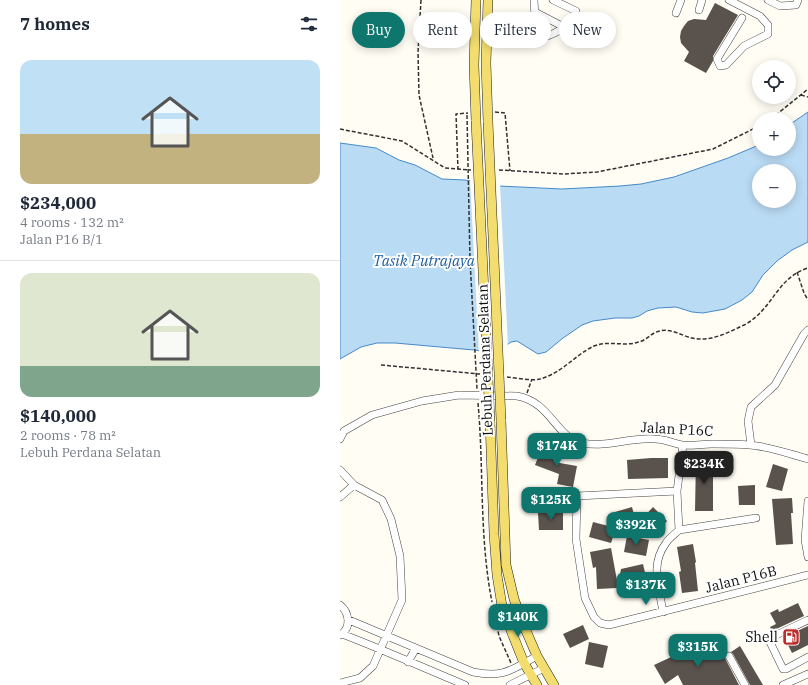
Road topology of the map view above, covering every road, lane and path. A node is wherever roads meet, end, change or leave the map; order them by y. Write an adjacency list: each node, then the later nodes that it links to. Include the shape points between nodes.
1 (421, 0): 24 (path, via 419,95)
2 (476, 0): 65 (main road, Lebuh Perdana Selatan, bridge, via 476,121 497,575 502,606)
3 (488, 0): 61 (main road, Lebuh Perdana Selatan, bridge, via 486,63 506,565 514,599)
4 (534, 0): 12 (street)
5 (553, 0): 13 (street)
6 (682, 0): 14 (street)
7 (702, 0): 11 (street)
8 (729, 0): 15 (street, via 760,16 768,25 768,34 744,46 726,65 720,66 717,59)
9 (768, 0): 10 (street, via 780,6 796,5)
10 (798, 0)
11 (699, 10)
12 (535, 12)
13 (575, 12)
14 (676, 13)
15 (742, 18)
16 (808, 89): 17 (path)
17 (801, 95): 18 (path); 20 (path)
18 (808, 97)
19 (494, 112): 28 (path, via 505,113)
20 (780, 112)
21 (466, 113): 25 (path, via 456,114)
22 (340, 129): 24 (path, via 402,140)
23 (752, 130): 28 (path, via 713,149 597,172 564,174)
24 (433, 160): 25 (path, via 445,168)
25 (458, 170): 26 (path)
26 (475, 170)
27 (496, 170): 28 (path)
28 (510, 171)
29 (808, 268): 30 (path)
30 (797, 272): 31 (path); 36 (path, via 781,286 759,315 746,324 714,338 692,338 665,330 658,331 639,342 600,344 561,370 539,380)
31 (808, 300)
32 (808, 330): 40 (street, via 775,385 751,407 748,420)
33 (381, 365): 34 (path)
34 (485, 374)
35 (505, 376): 36 (path)
36 (532, 379): 37 (path)
37 (525, 397): 38 (street, Jalan P16C, via 458,395 422,401 372,415 344,430); 39 (street, Jalan P16C, via 538,404 566,435 578,442 610,444 655,439)
38 (340, 440)
39 (682, 445): 40 (street, Jalan P16C); 44 (street)
40 (751, 445): 41 (street, Jalan P16C)
41 (808, 459)
42 (340, 470): 43 (street)
43 (354, 485): 47 (street); 58 (street, via 382,500 391,519 400,556 402,600)
44 (677, 491): 46 (street); 50 (street)
45 (535, 495): 46 (street)
46 (577, 496): 54 (street, Jalan P16B, via 576,539 585,598 594,617 600,623 609,625)
47 (340, 498)
48 (808, 501): 51 (street, via 805,540)
49 (756, 518): 50 (street)
50 (679, 530): 54 (street, via 666,542 658,557 656,568)
51 (808, 557)
52 (808, 575): 54 (street, Jalan P16B)
53 (340, 605): 55 (street, via 345,609)
54 (663, 612)
55 (349, 620): 57 (street, via 347,628); 58 (street)
56 (808, 620): 63 (street, via 769,640 783,669)
57 (341, 634): 60 (street)
58 (386, 636): 59 (street); 60 (street)
59 (416, 648): 64 (street); 65 (street, via 473,672 486,674 506,672)
60 (381, 649): 64 (street); 69 (street, via 373,666 360,678)
61 (537, 656): 65 (street); 66 (main road, Lebuh Perdana Selatan)
62 (728, 656): 74 (street)
63 (808, 658)
64 (408, 662): 70 (street)
65 (524, 663): 68 (main road, Lebuh Perdana Selatan)
66 (544, 668): 68 (street); 73 (main road, Lebuh Perdana Selatan)
67 (808, 674): 75 (street)
68 (531, 675): 71 (street); 72 (main road, Lebuh Perdana Selatan)
69 (340, 683)
70 (465, 685)
71 (510, 685)
72 (537, 685)
73 (554, 685)
74 (745, 685)
75 (783, 685)

